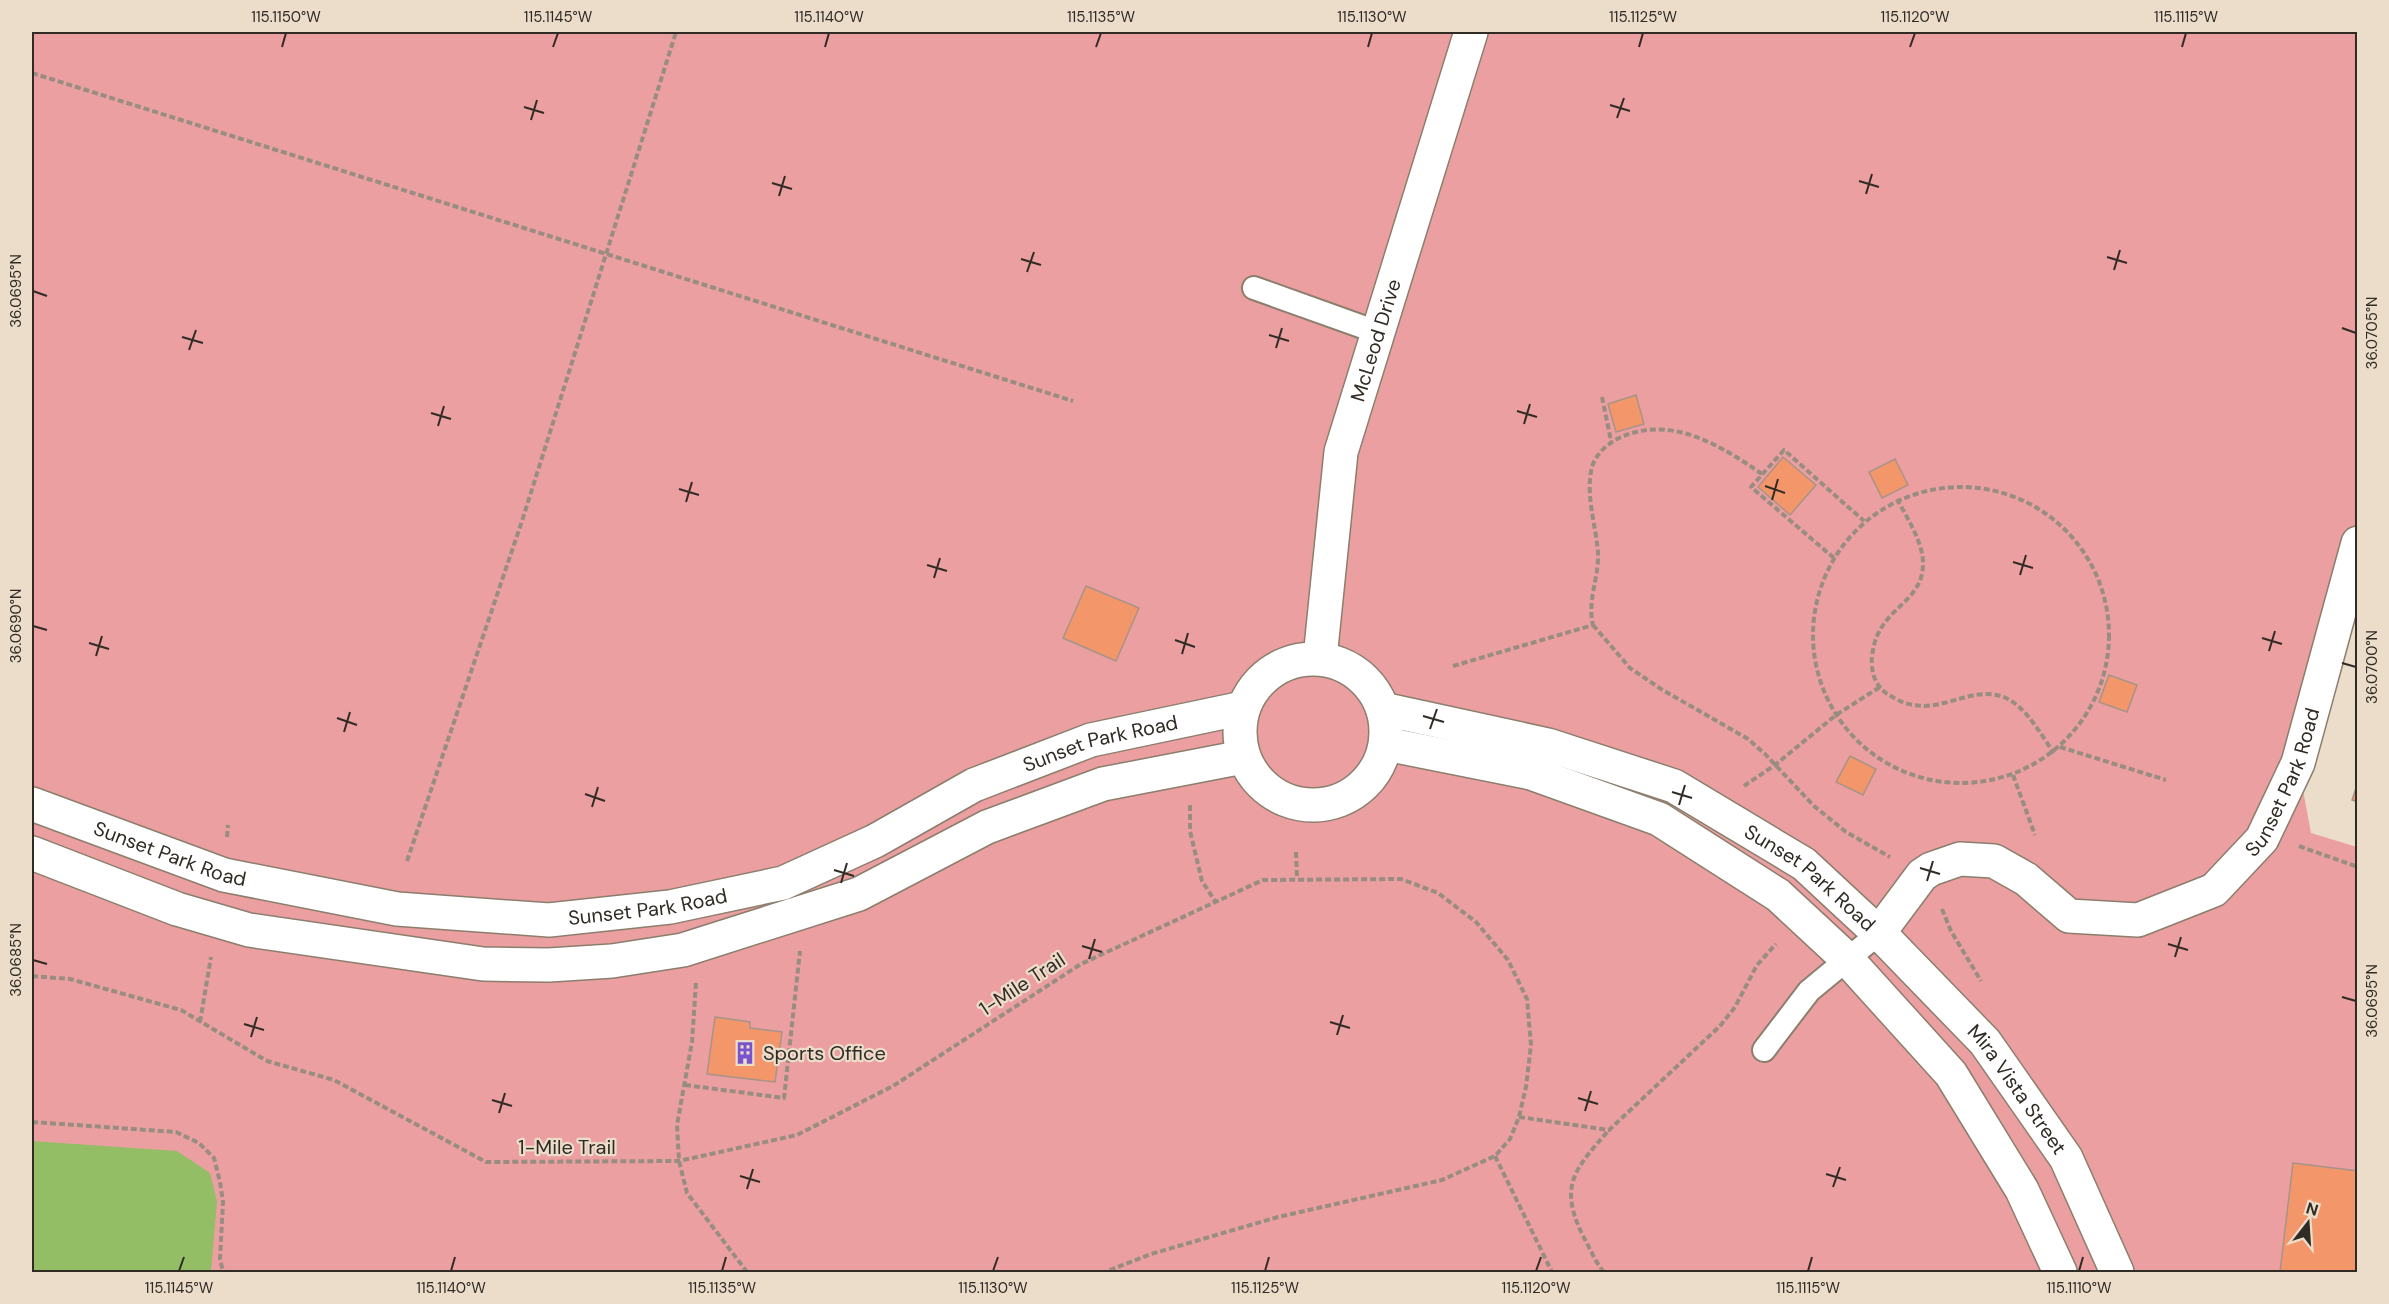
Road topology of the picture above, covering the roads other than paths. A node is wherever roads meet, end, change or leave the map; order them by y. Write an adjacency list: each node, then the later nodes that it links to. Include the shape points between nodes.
1 (1471, 32): 3 (street, McLeod Drive)
2 (1254, 288): 3 (lane)
3 (1377, 332): 5 (street, McLeod Drive, via 1341,452)
4 (2358, 543): 12 (street, Sunset Park Road, via 2298,763 2265,833 2214,890 2138,920 2069,916 2026,879 1994,861 1960,859 1922,875)
5 (1320, 658): 6 (street, via 1295,660 1273,670 1255,687); 7 (street, via 1343,664 1364,678)
6 (1243, 708): 9 (street, via 1239,732); 10 (street, Sunset Park Road, via 1091,740 974,785 875,842 783,883 670,907 549,920 397,909 224,875)
7 (1383, 709): 8 (street); 12 (street, Sunset Park Road, via 1548,744 1674,786 1804,864)
8 (1386, 744): 9 (street, via 1379,767 1364,786 1344,800 1321,806 1296,804 1273,795 1255,778); 13 (street, Sunset Park Road, via 1531,773 1659,819 1778,895)
9 (1243, 757): 11 (street, Sunset Park Road, via 1103,784 987,827 859,894 683,950 612,961 483,964 249,930 177,909)
10 (32, 804)
11 (32, 853)
12 (1878, 934): 13 (lane); 16 (street, Mira Vista Street, via 1992,1052 2066,1158)
13 (1847, 959): 14 (lane, via 1809,991); 15 (street, via 1951,1074 2022,1190)
14 (1764, 1050)
15 (2060, 1272)
16 (2116, 1272)

